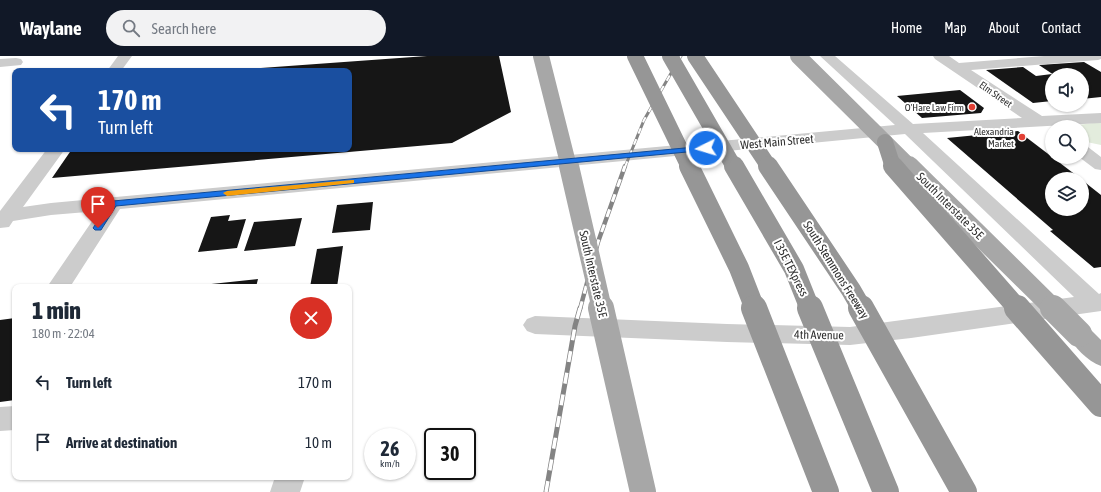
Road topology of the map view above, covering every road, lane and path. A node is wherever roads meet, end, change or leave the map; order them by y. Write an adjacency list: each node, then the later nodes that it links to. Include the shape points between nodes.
1 (125, 56): 13 (street)
2 (541, 56): 33 (main road, South Interstate 35E, bridge, via 571,174)
3 (635, 56): 34 (highway, bridge, via 739,268)
4 (670, 56): 35 (highway, I 35E TEXpress, bridge, via 794,269)
5 (695, 56): 36 (highway, South Stemmons Freeway, bridge, via 851,290)
6 (798, 56): 18 (main road, South Interstate 35E, bridge)
7 (827, 56): 17 (street)
8 (1098, 56): 9 (street); 10 (street)
9 (1101, 58)
10 (947, 59): 15 (street, Elm Street)
11 (16, 62): 12 (street)
12 (0, 63)
13 (116, 68)
14 (1101, 118): 15 (street, West Main Street)
15 (1036, 121): 16 (street, Elm Street); 17 (street, West Main Street)
16 (1045, 126)
17 (909, 129): 22 (street, West Main Street); 25 (street)
18 (886, 142): 27 (main road, South Interstate 35E, bridge); 28 (highway, bridge, via 892,165)
19 (54, 152): 23 (street)
20 (1089, 156): 21 (street)
21 (1101, 165)
22 (113, 204): 23 (street, West Main Street, via 51,209); 24 (street)
23 (2, 219)
24 (60, 284)
25 (1097, 303): 26 (street, 4th Avenue, via 850,336)
26 (535, 325)
27 (1101, 356)
28 (1101, 404)
29 (12, 418): 30 (street)
30 (0, 419)
31 (289, 480): 32 (street)
32 (285, 492)
33 (643, 492)
34 (826, 492)
35 (886, 492)
36 (964, 492)

